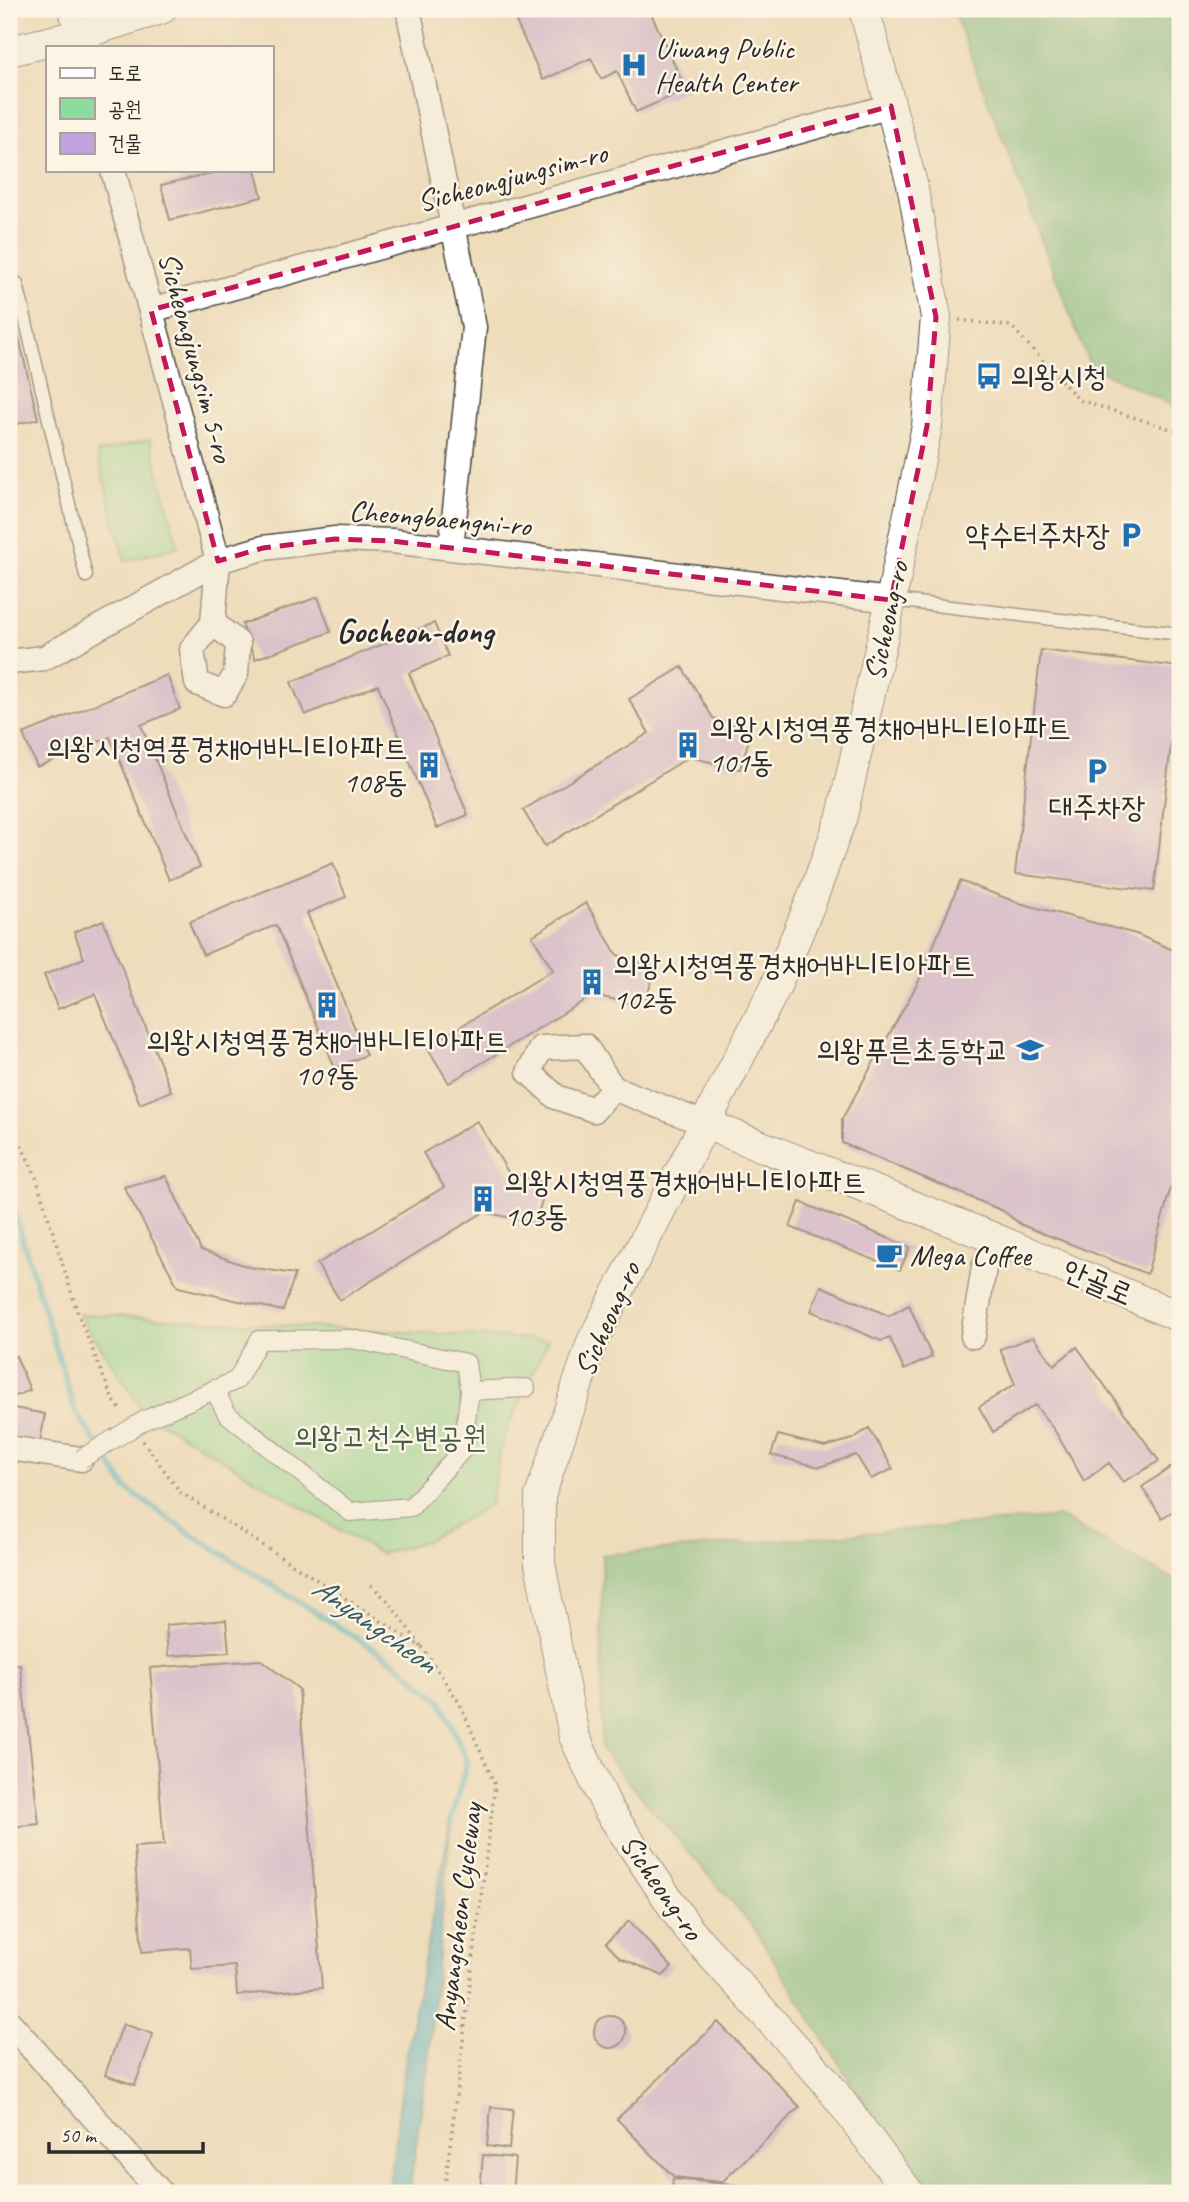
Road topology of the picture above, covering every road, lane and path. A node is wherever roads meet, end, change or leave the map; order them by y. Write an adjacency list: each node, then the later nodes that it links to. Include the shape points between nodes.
1 (161, 9): 4 (street)
2 (408, 9): 8 (street)
3 (865, 9): 6 (street, Sicheong-ro)
4 (77, 30): 5 (street)
5 (9, 51)
6 (891, 106): 8 (street, Sicheongjungsim-ro); 11 (street, Sicheong-ro, via 912,184)
7 (114, 172): 10 (street, Sicheongjungsim 5-ro)
8 (453, 227): 10 (street, Sicheongjungsim-ro); 13 (street, via 474,327)
9 (9, 275): 15 (lane, via 17,284)
10 (151, 310): 14 (street, Sicheongjungsim 5-ro)
11 (936, 317): 12 (path, via 1011,326 1079,400); 16 (street, Sicheong-ro, via 928,426)
12 (1180, 432)
13 (451, 548): 14 (street, Cheongbaengni-ro, via 335,539 263,548); 16 (street, Cheongbaengni-ro)
14 (218, 561): 17 (street); 19 (street, Cheongbaengni-ro, via 44,658)
15 (86, 576)
16 (891, 600): 18 (lane); 22 (street, Sicheong-ro, via 830,852 775,988)
17 (212, 623)
18 (1180, 634)
19 (9, 662)
20 (613, 1088): 22 (street)
21 (9, 1120): 29 (path, via 35,1174 79,1314 112,1398)
22 (703, 1123): 23 (street, 안골로); 38 (street, Sicheong-ro, via 592,1342 540,1496 540,1564 555,1642 574,1736 608,1809 688,1929 824,2079)
23 (996, 1239): 24 (street, 안골로); 25 (street, via 984,1267)
24 (1180, 1317)
25 (973, 1336)
26 (526, 1388): 28 (street)
27 (214, 1389): 28 (street, via 237,1380 259,1340 352,1339 466,1363); 28 (street, via 227,1414 350,1512 411,1507 462,1450); 32 (street, bridge, via 157,1412)
28 (470, 1391)
29 (127, 1419)
30 (142, 1440): 34 (path, Anyangcheon Cycleway, via 180,1492)
31 (9, 1448): 32 (street)
32 (81, 1459)
33 (371, 1586): 34 (path)
34 (423, 1648): 37 (path, Anyangcheon Cycleway, via 460,1704 495,1785)
35 (9, 2022): 36 (street)
36 (161, 2193)
37 (444, 2193)
38 (909, 2193)

